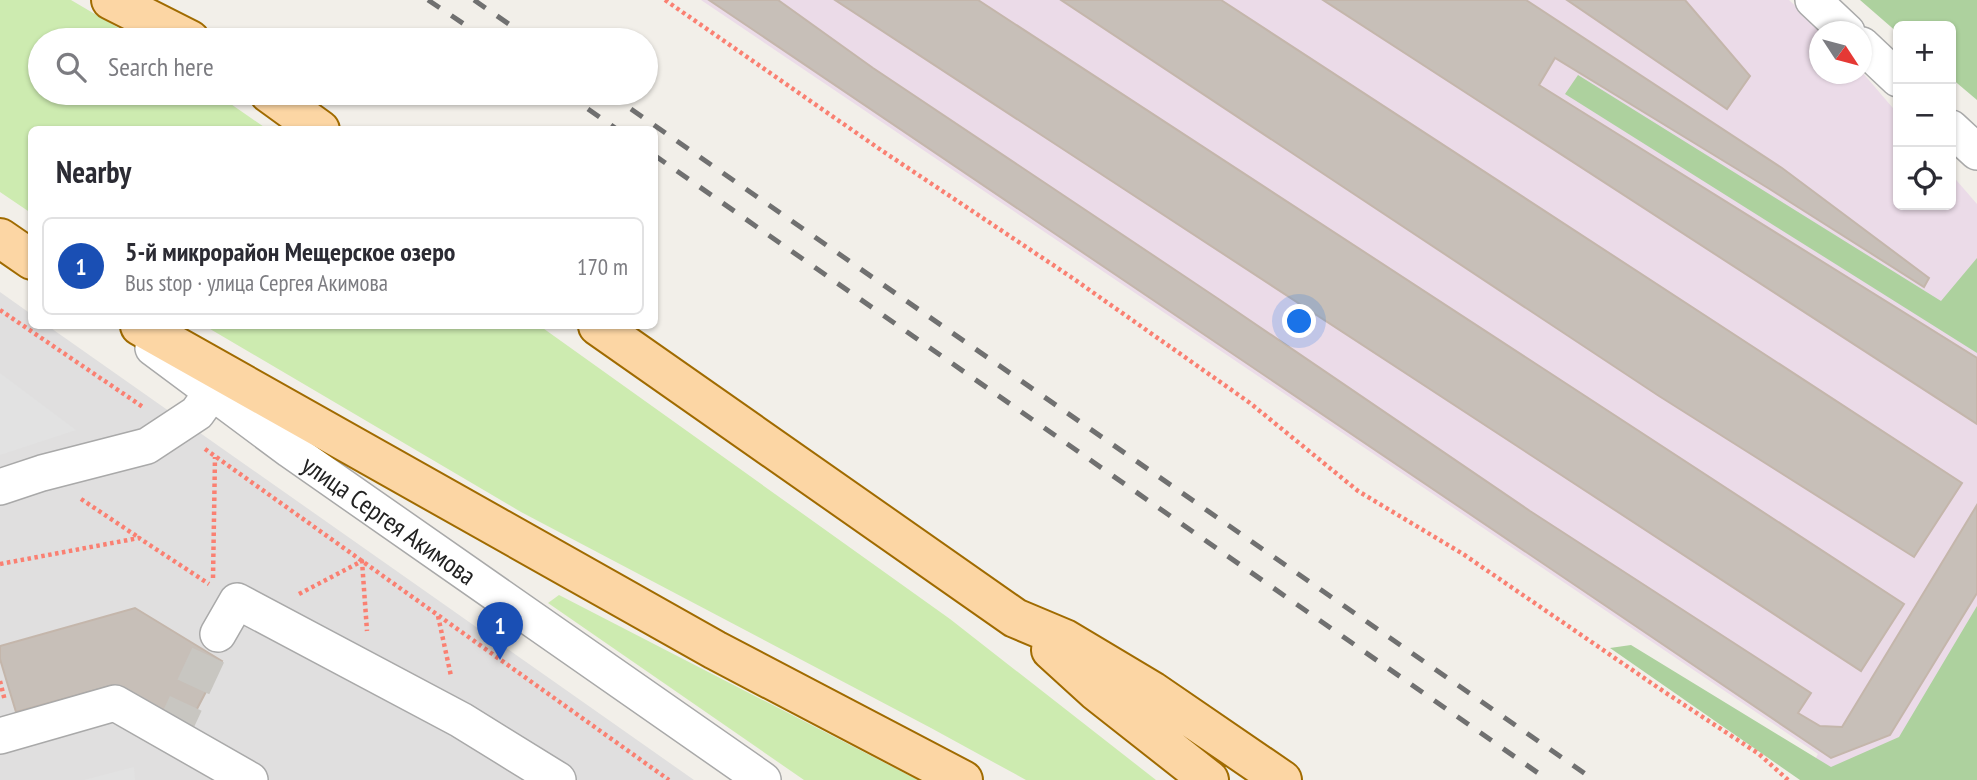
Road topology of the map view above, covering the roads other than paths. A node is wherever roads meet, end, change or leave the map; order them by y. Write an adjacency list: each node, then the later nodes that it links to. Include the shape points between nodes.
1 (111, 0): 5 (main road)
2 (145, 0): 6 (main road)
3 (1813, 0): 4 (street)
4 (1835, 21)
5 (166, 28)
6 (181, 28)
7 (1872, 55): 8 (street)
8 (1893, 74)
9 (286, 105): 10 (main road)
10 (314, 126)
11 (1956, 133): 12 (street)
12 (1977, 152)
13 (0, 238): 14 (main road)
14 (28, 257)
15 (126, 329): 18 (street, улица Сергея Акимова)
16 (145, 329): 26 (main road, via 715,650)
17 (602, 329): 20 (main road)
18 (212, 392): 19 (street, via 197,413 146,446); 25 (street, улица Сергея Акимова)
19 (0, 488)
20 (1015, 618): 27 (main road, via 1096,691); 28 (main road, via 1065,639 1152,691)
21 (218, 634): 24 (street, via 236,601 460,720)
22 (0, 736): 23 (street, via 115,704)
23 (250, 780)
24 (558, 780)
25 (763, 780)
26 (963, 780)
27 (1209, 780)
28 (1282, 780)

